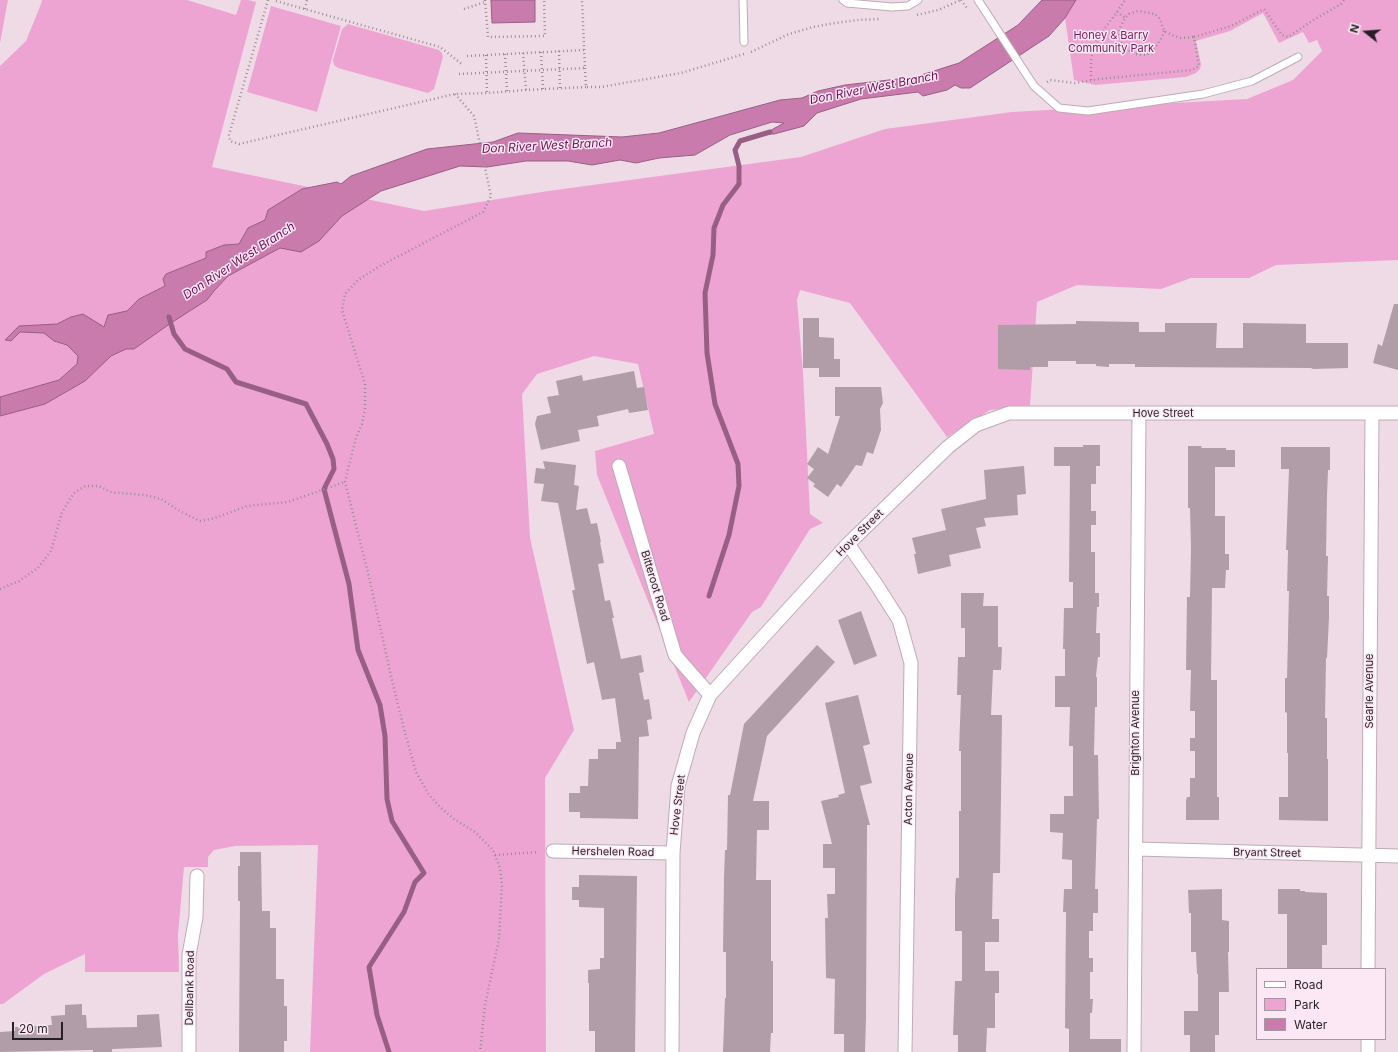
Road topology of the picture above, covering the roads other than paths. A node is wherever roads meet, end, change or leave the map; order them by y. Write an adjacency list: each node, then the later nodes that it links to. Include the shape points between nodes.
1 (743, 0): 5 (lane)
2 (843, 0): 3 (lane, via 847,3 892,7 908,6)
3 (918, 0)
4 (978, 0): 6 (lane, via 1034,86 1059,108 1088,111 1210,92 1252,81)
5 (744, 42)
6 (1298, 57)
7 (1372, 413): 8 (street, Hove Street); 9 (street, Hove Street); 16 (street, Searle Avenue)
8 (1398, 413)
9 (1139, 414): 11 (street, Hove Street, via 1009,413 976,424 948,447); 13 (street, Brighton Avenue)
10 (619, 466): 12 (street, Bitteroot Road, via 675,655)
11 (848, 544): 12 (street, Hove Street); 23 (street, Acton Avenue, via 899,620 911,663)
12 (710, 695): 15 (street, Hove Street, via 693,733 678,786)
13 (1136, 849): 16 (street, Bryant Street); 24 (street, Brighton Avenue)
14 (553, 851): 15 (street, Hershelen Road)
15 (673, 854): 22 (street, Hove Street)
16 (1369, 855): 17 (street, Bryant Street); 19 (street, Searle Avenue)
17 (1398, 856)
18 (197, 876): 21 (street, Dellbank Road, via 196,917 189,955)
19 (1368, 968)
20 (1368, 1040): 25 (street)
21 (189, 1052)
22 (672, 1052)
23 (905, 1052)
24 (1134, 1052)
25 (1368, 1052)

